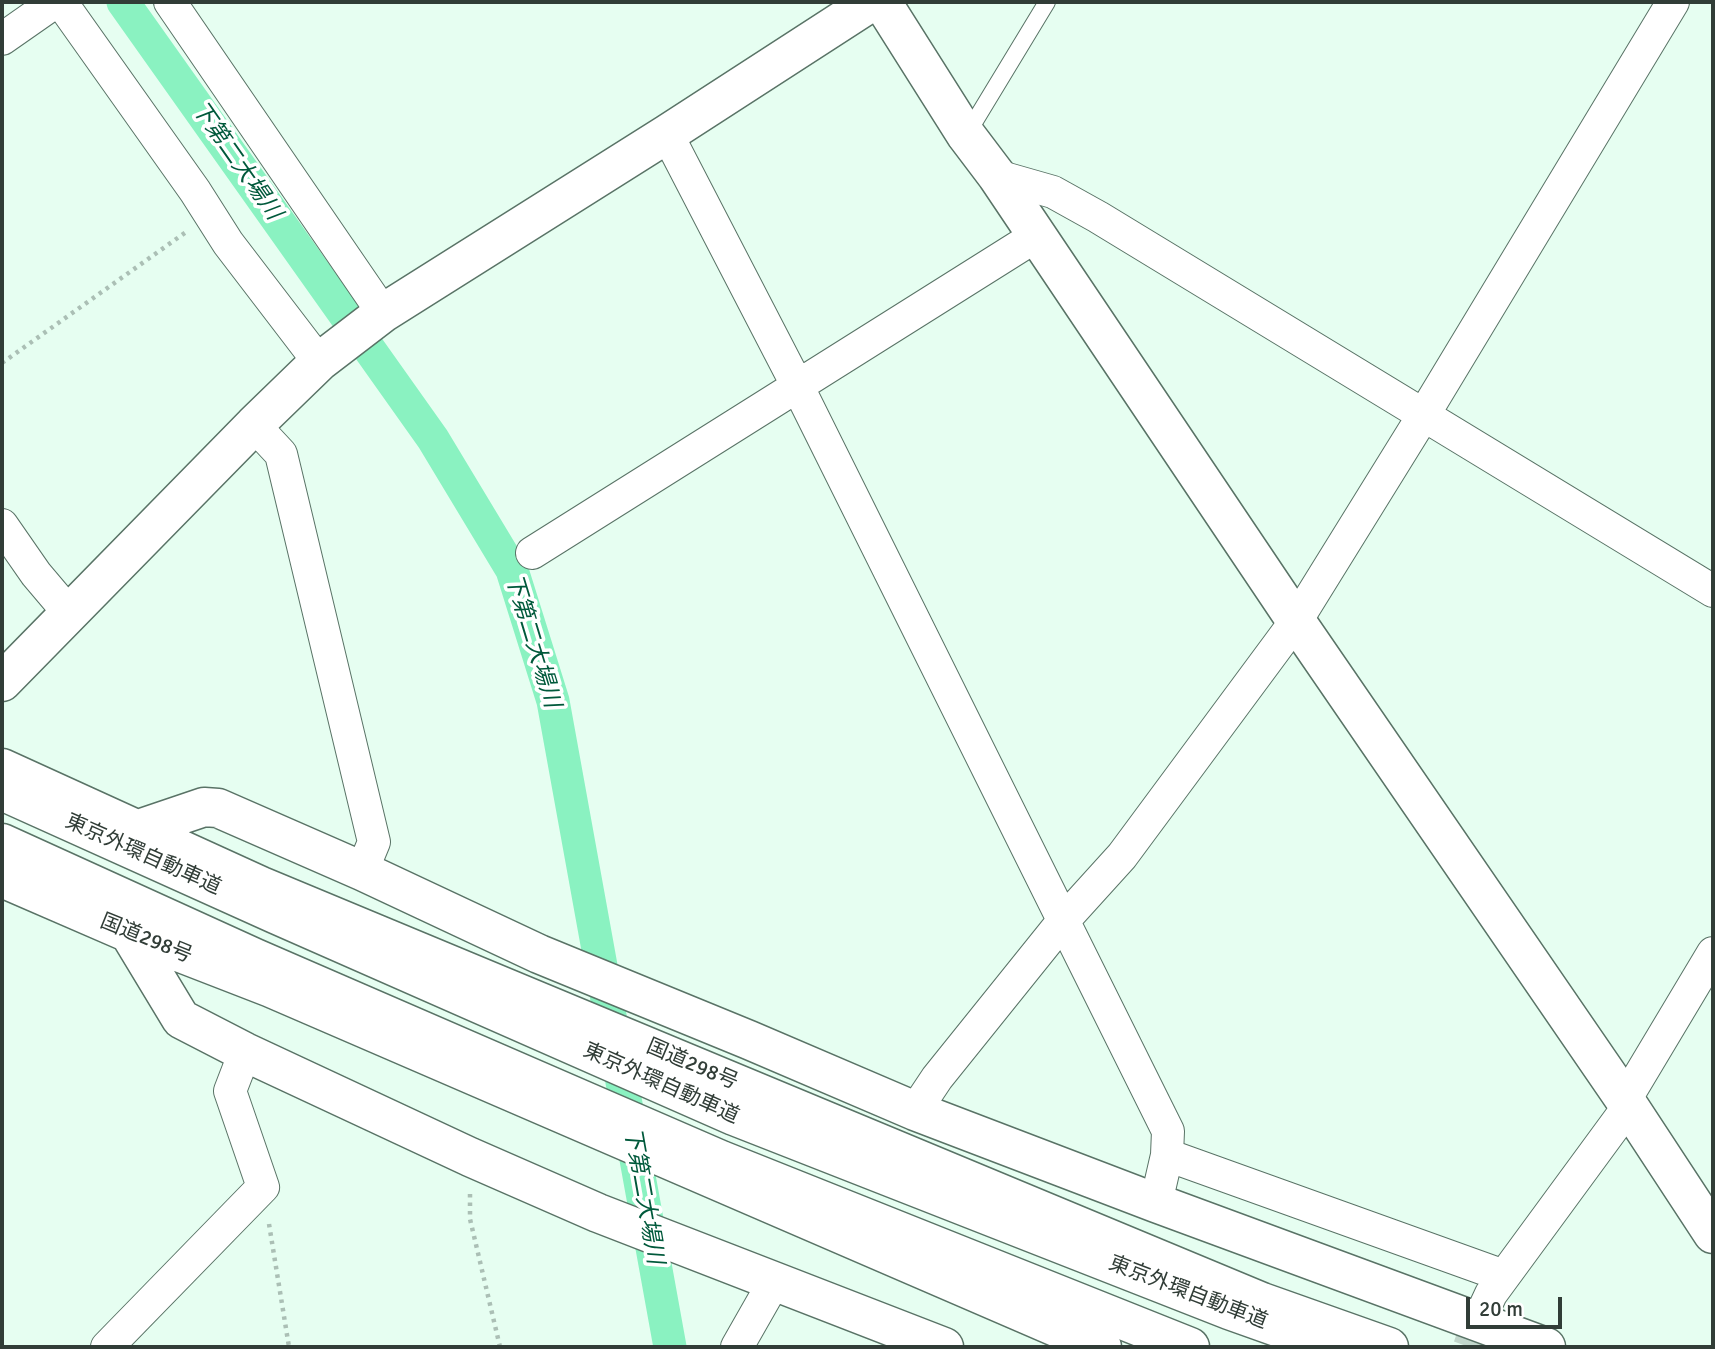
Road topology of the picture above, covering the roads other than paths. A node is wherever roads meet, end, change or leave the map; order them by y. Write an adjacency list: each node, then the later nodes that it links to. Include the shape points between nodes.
1 (55, 2): 8 (street)
2 (61, 2): 14 (street, via 228,243)
3 (170, 2): 13 (street)
4 (871, 2): 9 (main road)
5 (882, 2): 10 (main road)
6 (1047, 2): 10 (lane)
7 (1672, 2): 16 (street)
8 (2, 39)
9 (667, 134): 13 (main road); 15 (street)
10 (966, 135): 11 (main road)
11 (997, 176): 12 (main road); 16 (street, via 1053,191 1098,216)
12 (1037, 236): 15 (street); 22 (main road)
13 (383, 313): 14 (main road)
14 (319, 362): 17 (main road)
15 (798, 387): 19 (street); 30 (street)
16 (1423, 415): 20 (street); 22 (street)
17 (254, 425): 21 (main road); 28 (street, via 281,454 374,842)
18 (2, 525): 21 (street)
19 (532, 553)
20 (1713, 591)
21 (69, 613): 23 (main road)
22 (1296, 621): 30 (street, via 1122,856); 34 (main road)
23 (2, 682)
24 (2, 768): 26 (main road, 国道298号)
25 (2, 791): 47 (main road, 東京外環自動車道, via 734,1116)
26 (139, 829): 28 (main road, via 204,807 218,808); 48 (main road, 国道298号, via 261,886 1262,1302)
27 (2, 843): 46 (main road, via 721,1160)
28 (362, 871): 35 (main road, via 539,954)
29 (2, 878): 31 (main road, 国道298号)
30 (1064, 920): 35 (street); 36 (street, via 1168,1131)
31 (129, 933): 33 (main road, via 181,1019); 45 (main road, 国道298号, via 271,988)
32 (1713, 953): 34 (street)
33 (245, 1052): 40 (main road, via 598,1213); 42 (street, via 230,1091 263,1187)
34 (1627, 1103): 38 (main road); 39 (street)
35 (915, 1111): 37 (main road)
36 (1167, 1155): 37 (street); 39 (street)
37 (1156, 1203): 41 (main road)
38 (1713, 1234)
39 (1504, 1276): 41 (street)
40 (774, 1282): 43 (street); 44 (main road)
41 (1478, 1322): 49 (main road)
42 (107, 1347)
43 (737, 1347)
44 (944, 1347)
45 (1102, 1347)
46 (1190, 1347)
47 (1333, 1347)
48 (1389, 1347)
49 (1546, 1347)

